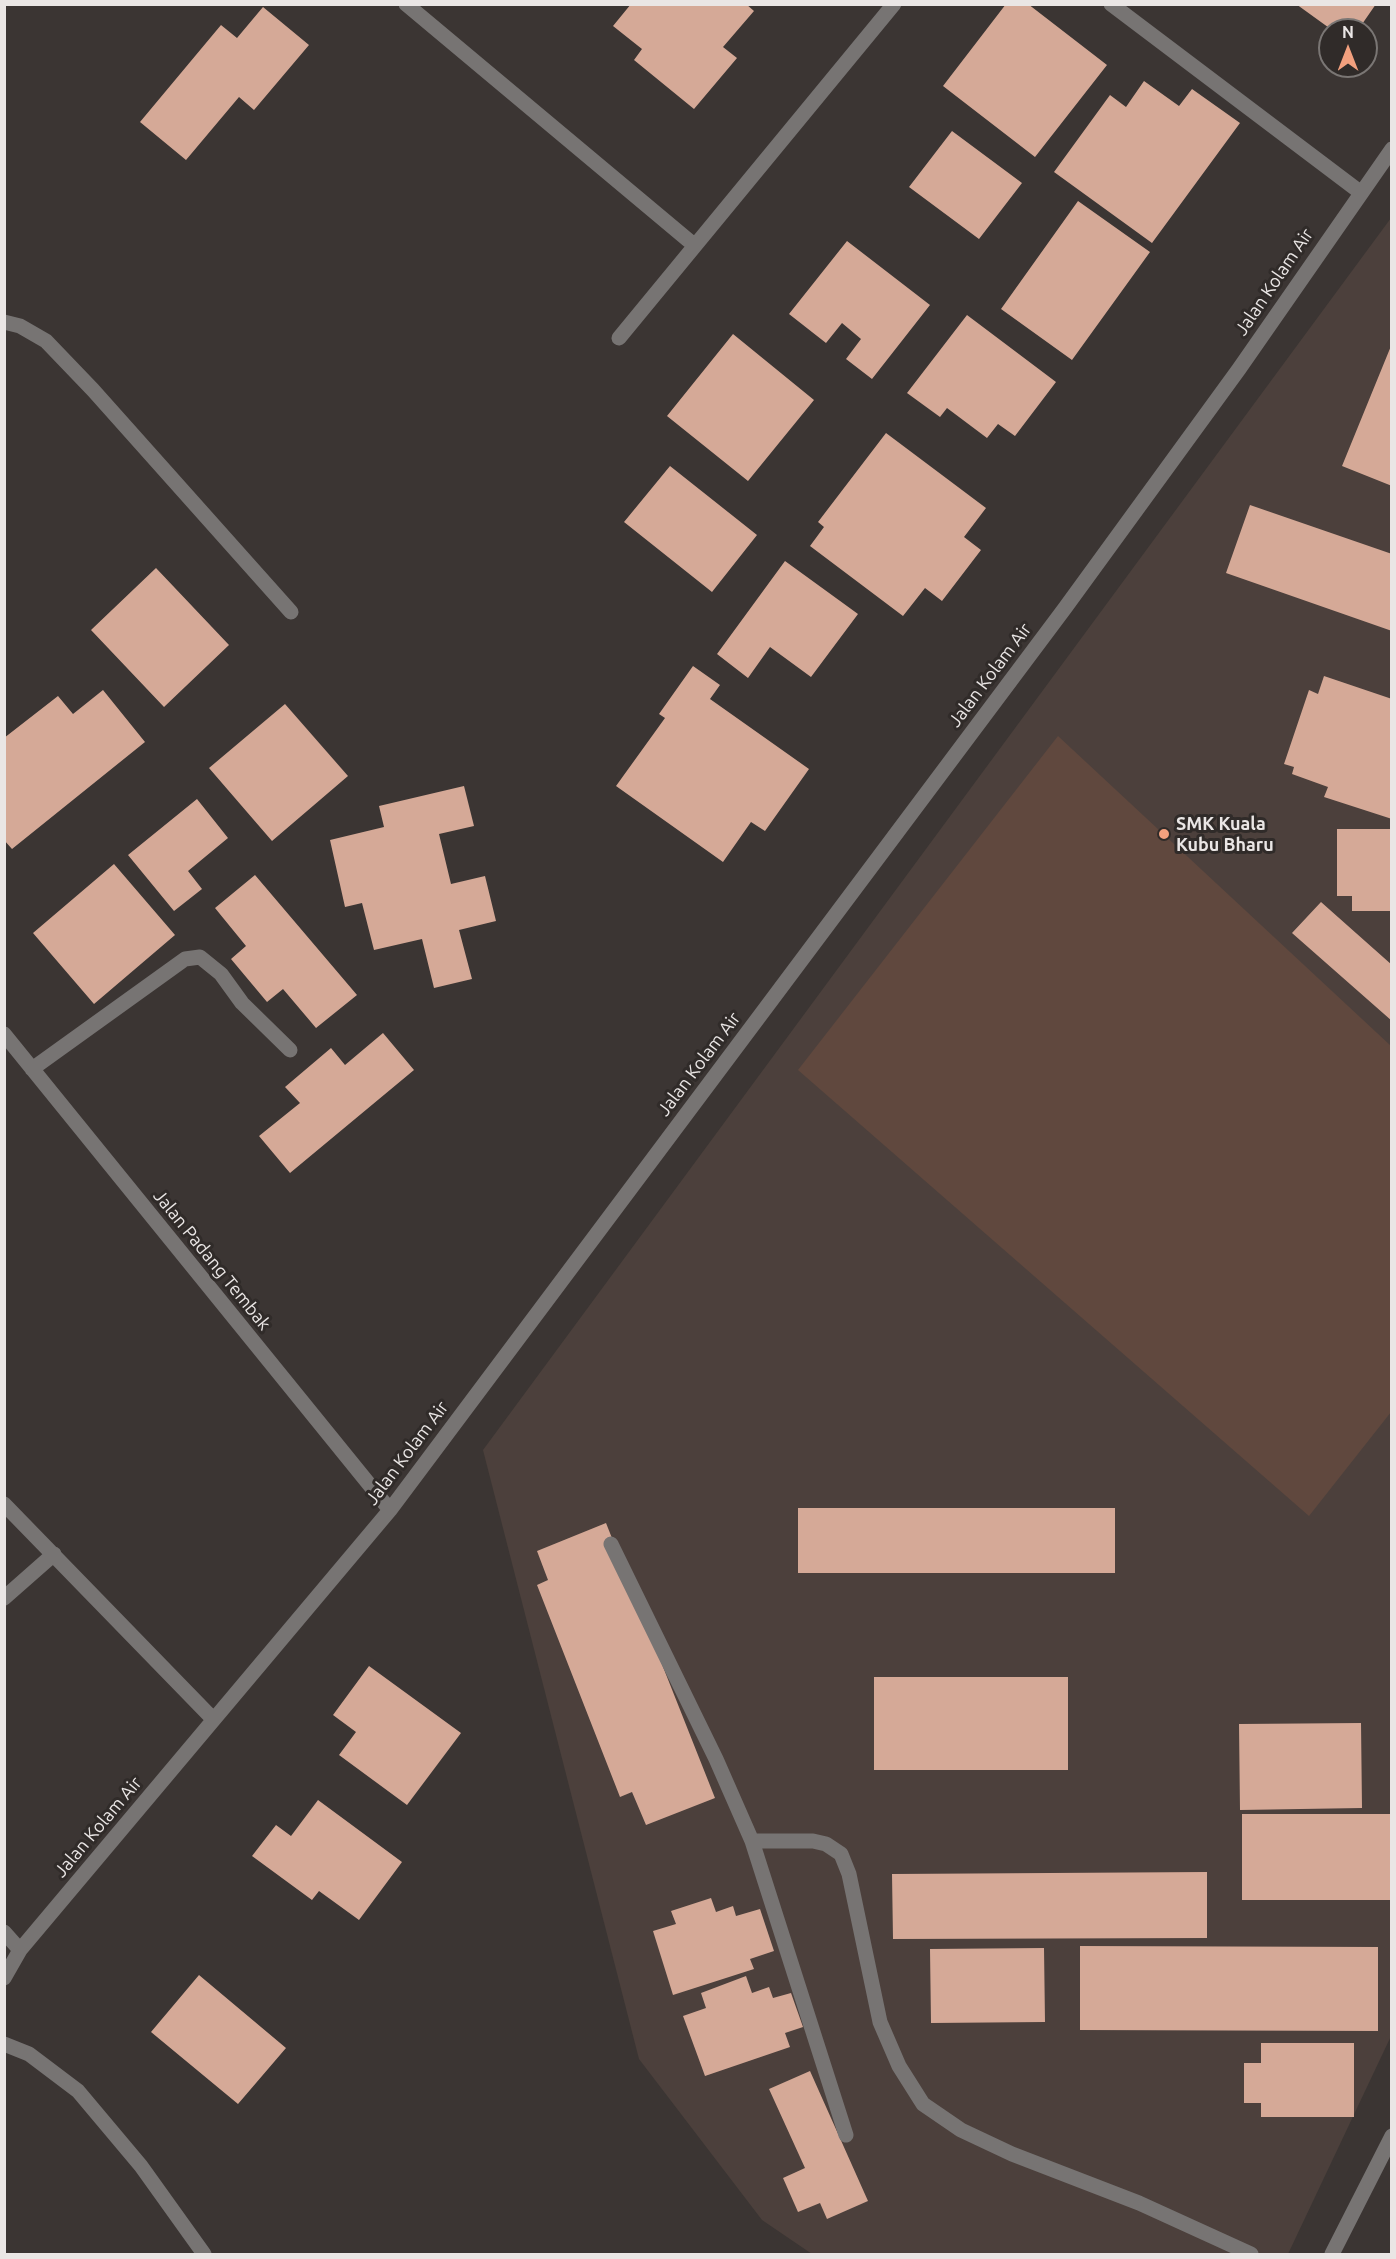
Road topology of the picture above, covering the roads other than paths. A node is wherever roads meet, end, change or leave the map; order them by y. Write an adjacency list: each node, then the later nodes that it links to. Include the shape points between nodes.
1 (406, 4): 6 (street)
2 (894, 4): 6 (street)
3 (1111, 4): 5 (street)
4 (1392, 149): 5 (street, Jalan Kolam Air)
5 (1360, 192): 14 (street, Jalan Kolam Air, via 1239,369 1065,608)
6 (694, 245): 8 (street)
7 (4, 322): 9 (street, via 46,341)
8 (619, 338)
9 (291, 612)
10 (4, 1034): 12 (street, Jalan Padang Tembak)
11 (290, 1050): 12 (street, via 242,1003 221,974 200,957 185,959)
12 (32, 1069): 14 (street, Jalan Padang Tembak)
13 (4, 1504): 16 (street)
14 (390, 1510): 18 (street, Jalan Kolam Air)
15 (611, 1544): 19 (street)
16 (54, 1554): 17 (street); 18 (street)
17 (4, 1598)
18 (213, 1719): 21 (street, Jalan Kolam Air)
19 (752, 1841): 24 (street); 27 (street, via 813,1841 841,1854 849,1874 880,2022 899,2066 923,2104 961,2130 1012,2154 1139,2203)
20 (4, 1932): 21 (street)
21 (20, 1950): 22 (street, Jalan Kolam Air)
22 (4, 1978)
23 (4, 2044): 26 (street, via 29,2054 78,2091 141,2166)
24 (846, 2135)
25 (1392, 2136): 28 (street)
26 (204, 2254)
27 (1251, 2254)
28 (1332, 2254)

